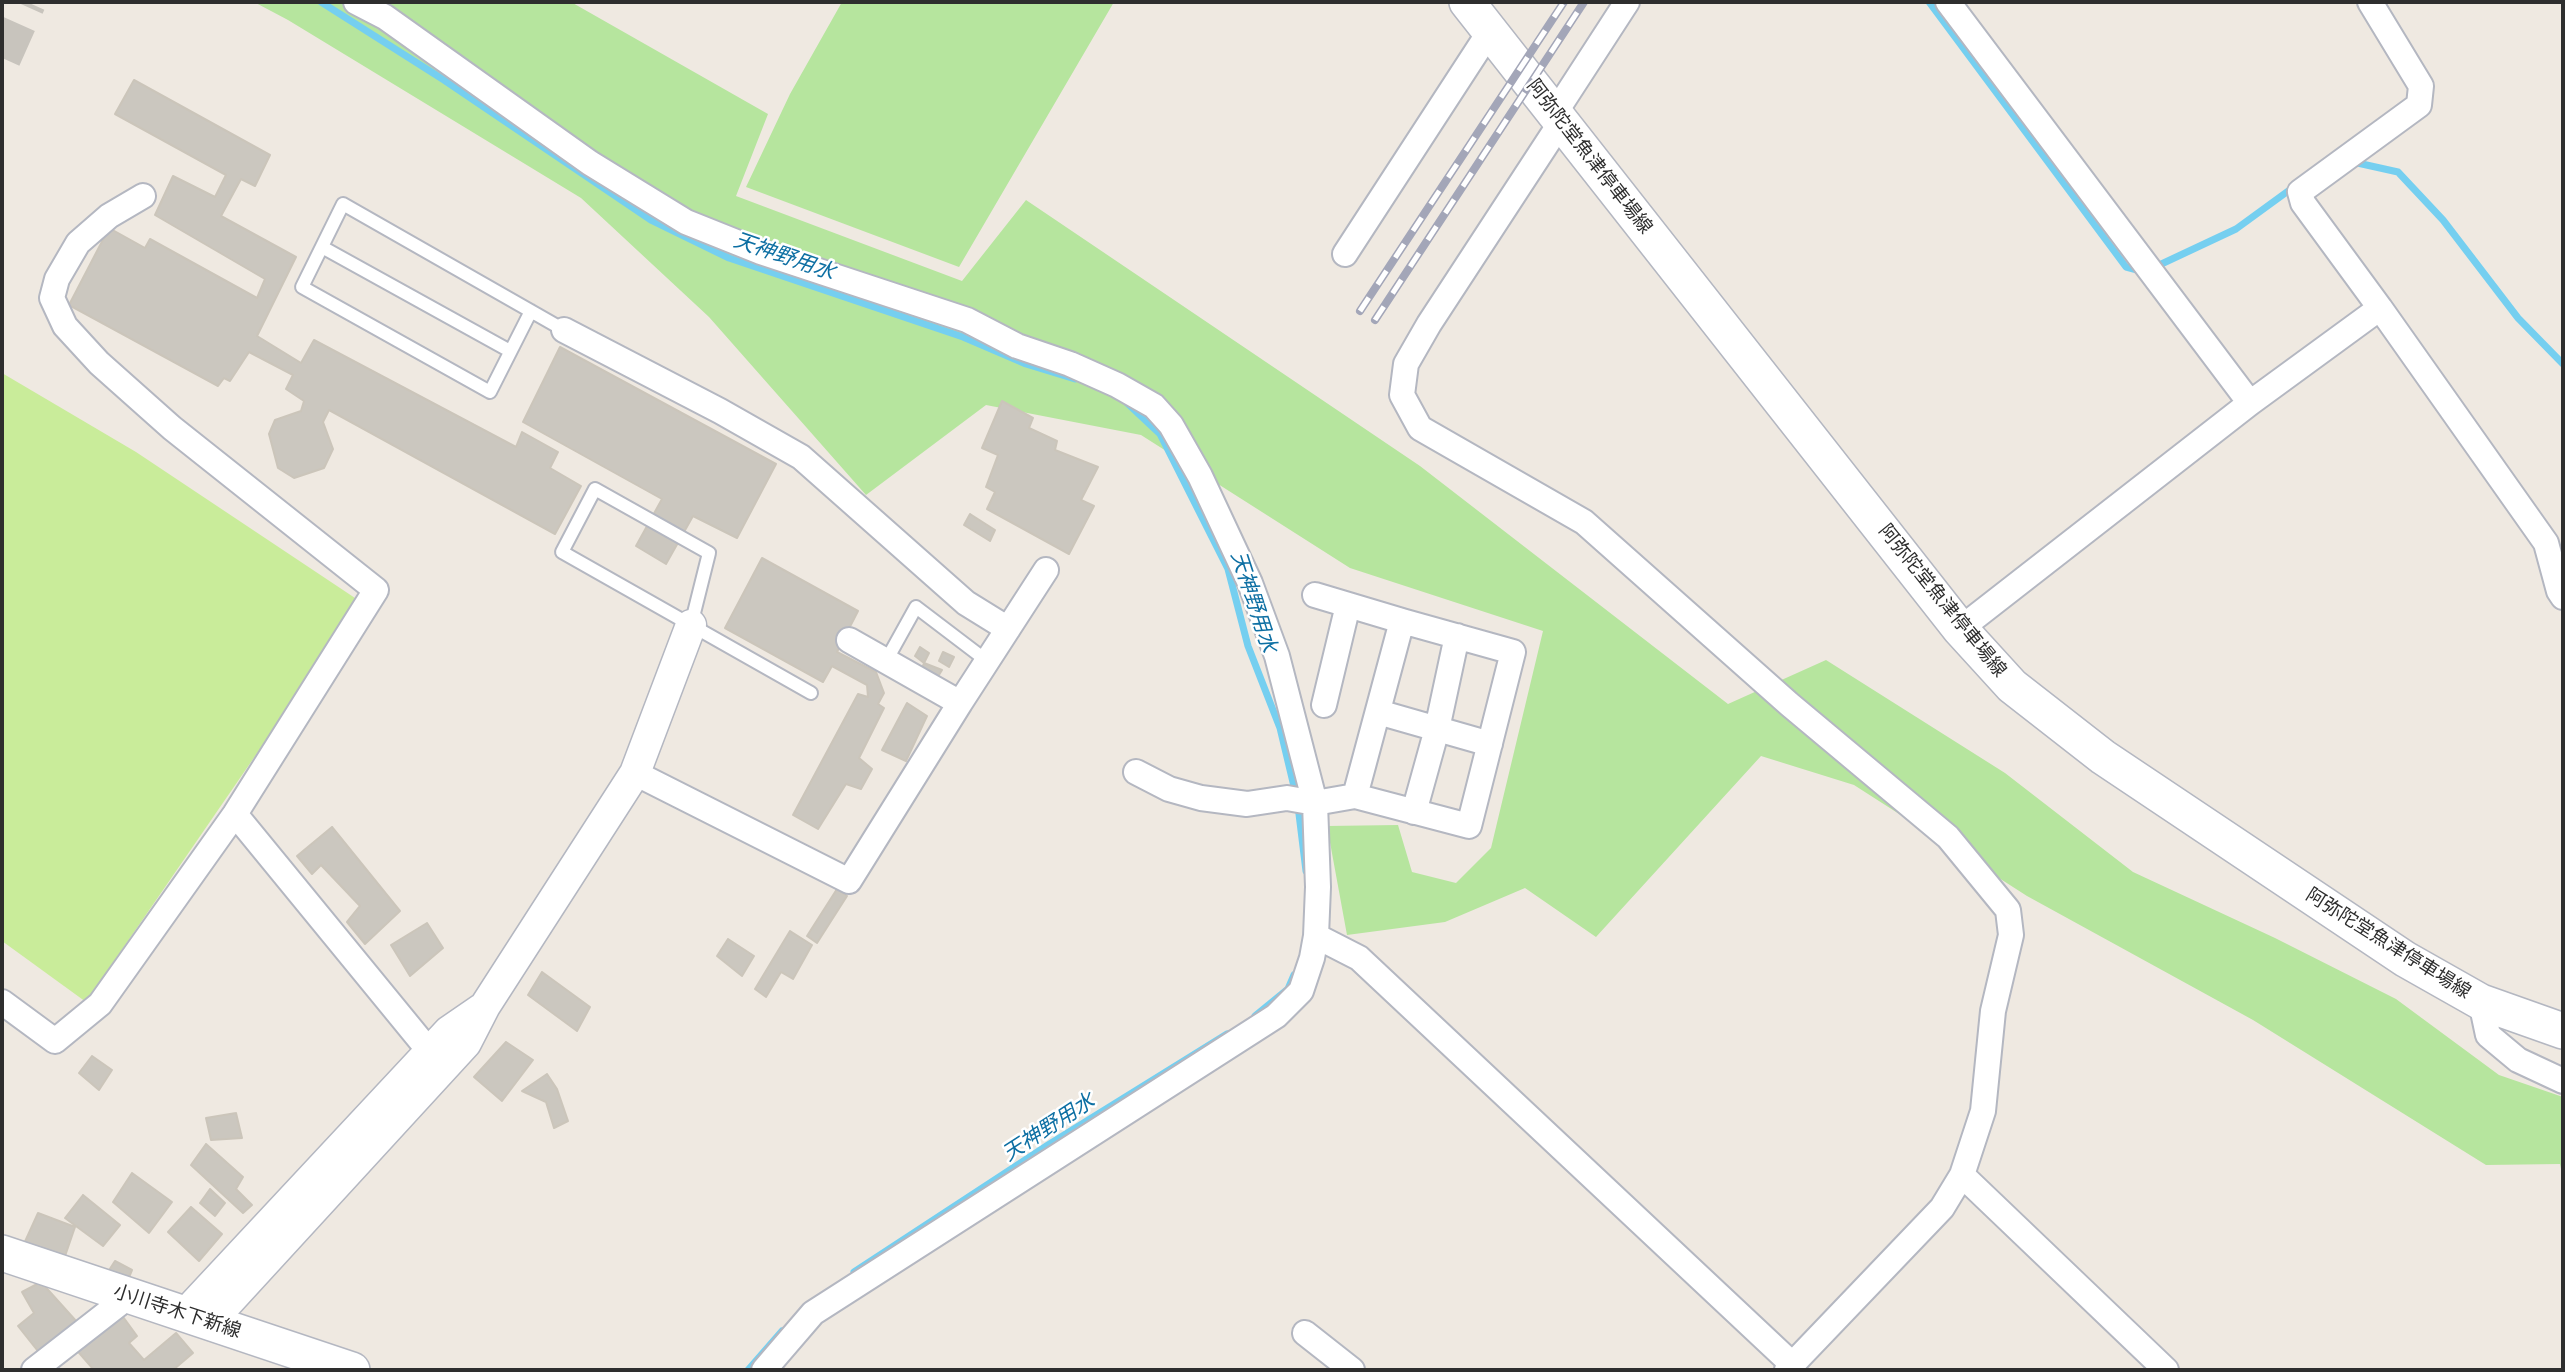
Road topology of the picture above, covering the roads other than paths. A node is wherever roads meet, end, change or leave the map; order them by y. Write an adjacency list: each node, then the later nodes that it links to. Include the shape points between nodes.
1 (356, 2): 37 (street, via 590,163 686,222 967,320 1017,346 1117,385 1154,406 1171,425 1200,476 1250,583 1277,656)
2 (1467, 2): 6 (main road, 阿弥陀堂魚津停車場線)
3 (1627, 2): 7 (street)
4 (1948, 2): 15 (street)
5 (2370, 2): 11 (street, via 2421,86 2419,105 2300,191 2302,203)
6 (1490, 31): 7 (main road, 阿弥陀堂魚津停車場線); 10 (street)
7 (1558, 118): 23 (main road, 阿弥陀堂魚津停車場線); 47 (street, via 1406,364 1402,395 1420,428 1584,522 1789,705 1948,837 2008,910 2011,935 1993,1011 1983,1111)
8 (143, 196): 39 (street, via 109,216 78,243 57,279 52,298 65,326 172,428 376,590)
9 (323, 247): 12 (lane, via 344,204); 14 (lane); 14 (lane, via 302,287 490,392)
10 (1345, 254)
11 (2380, 308): 15 (street); 18 (street, via 2546,543)
12 (531, 311): 13 (lane); 14 (lane)
13 (564, 330): 22 (street, via 801,457 966,603)
14 (510, 351)
15 (2250, 403): 23 (street)
16 (1046, 570): 22 (street)
17 (1315, 595): 19 (street)
18 (2563, 597)
19 (1348, 605): 20 (street); 30 (street)
20 (1402, 621): 24 (street); 31 (street)
21 (691, 625): 21 (lane, via 562,552 595,489 709,553); 28 (lane); 35 (street)
22 (1008, 629): 27 (street)
23 (1960, 629): 42 (main road, 阿弥陀堂魚津停車場線, via 2012,686 2103,757 2405,959)
24 (1457, 636): 32 (street); 33 (street, via 1513,652)
25 (849, 640): 26 (street)
26 (886, 661): 27 (lane, via 916,607); 29 (street)
27 (987, 661): 29 (street)
28 (811, 693)
29 (960, 703): 35 (street, via 849,881)
30 (1324, 705)
31 (1378, 712): 32 (street); 36 (street)
32 (1437, 729): 33 (street); 38 (street)
33 (1490, 744): 38 (street, via 1469,826)
34 (1136, 772): 37 (street, via 1168,789 1201,798 1247,804 1287,798)
35 (635, 773): 43 (street)
36 (1355, 796): 37 (street); 38 (street)
37 (1315, 803): 40 (street)
38 (1414, 812)
39 (235, 814): 41 (street, via 100,1004 55,1041); 45 (street)
40 (1316, 936): 52 (street, via 1359,958); 55 (street, via 1301,991 1276,1016 813,1313)
41 (2, 1002)
42 (2482, 1002): 44 (main road, 阿弥陀堂魚津停車場線); 46 (street, via 2488,1035 2518,1060)
43 (485, 1006): 45 (street, via 449,1031); 50 (street, via 466,1044)
44 (2563, 1031)
45 (430, 1052): 50 (street)
46 (2563, 1082)
47 (1962, 1175): 52 (street, via 1942,1208); 57 (street)
48 (2, 1253): 49 (main road, 小川寺木下新線)
49 (129, 1296): 50 (main road, 小川寺木下新線); 54 (street)
50 (197, 1319): 53 (main road, 小川寺木下新線)
51 (1306, 1333): 56 (street)
52 (1790, 1367)
53 (334, 1368)
54 (34, 1370)
55 (764, 1370)
56 (1352, 1370)
57 (2166, 1370)

